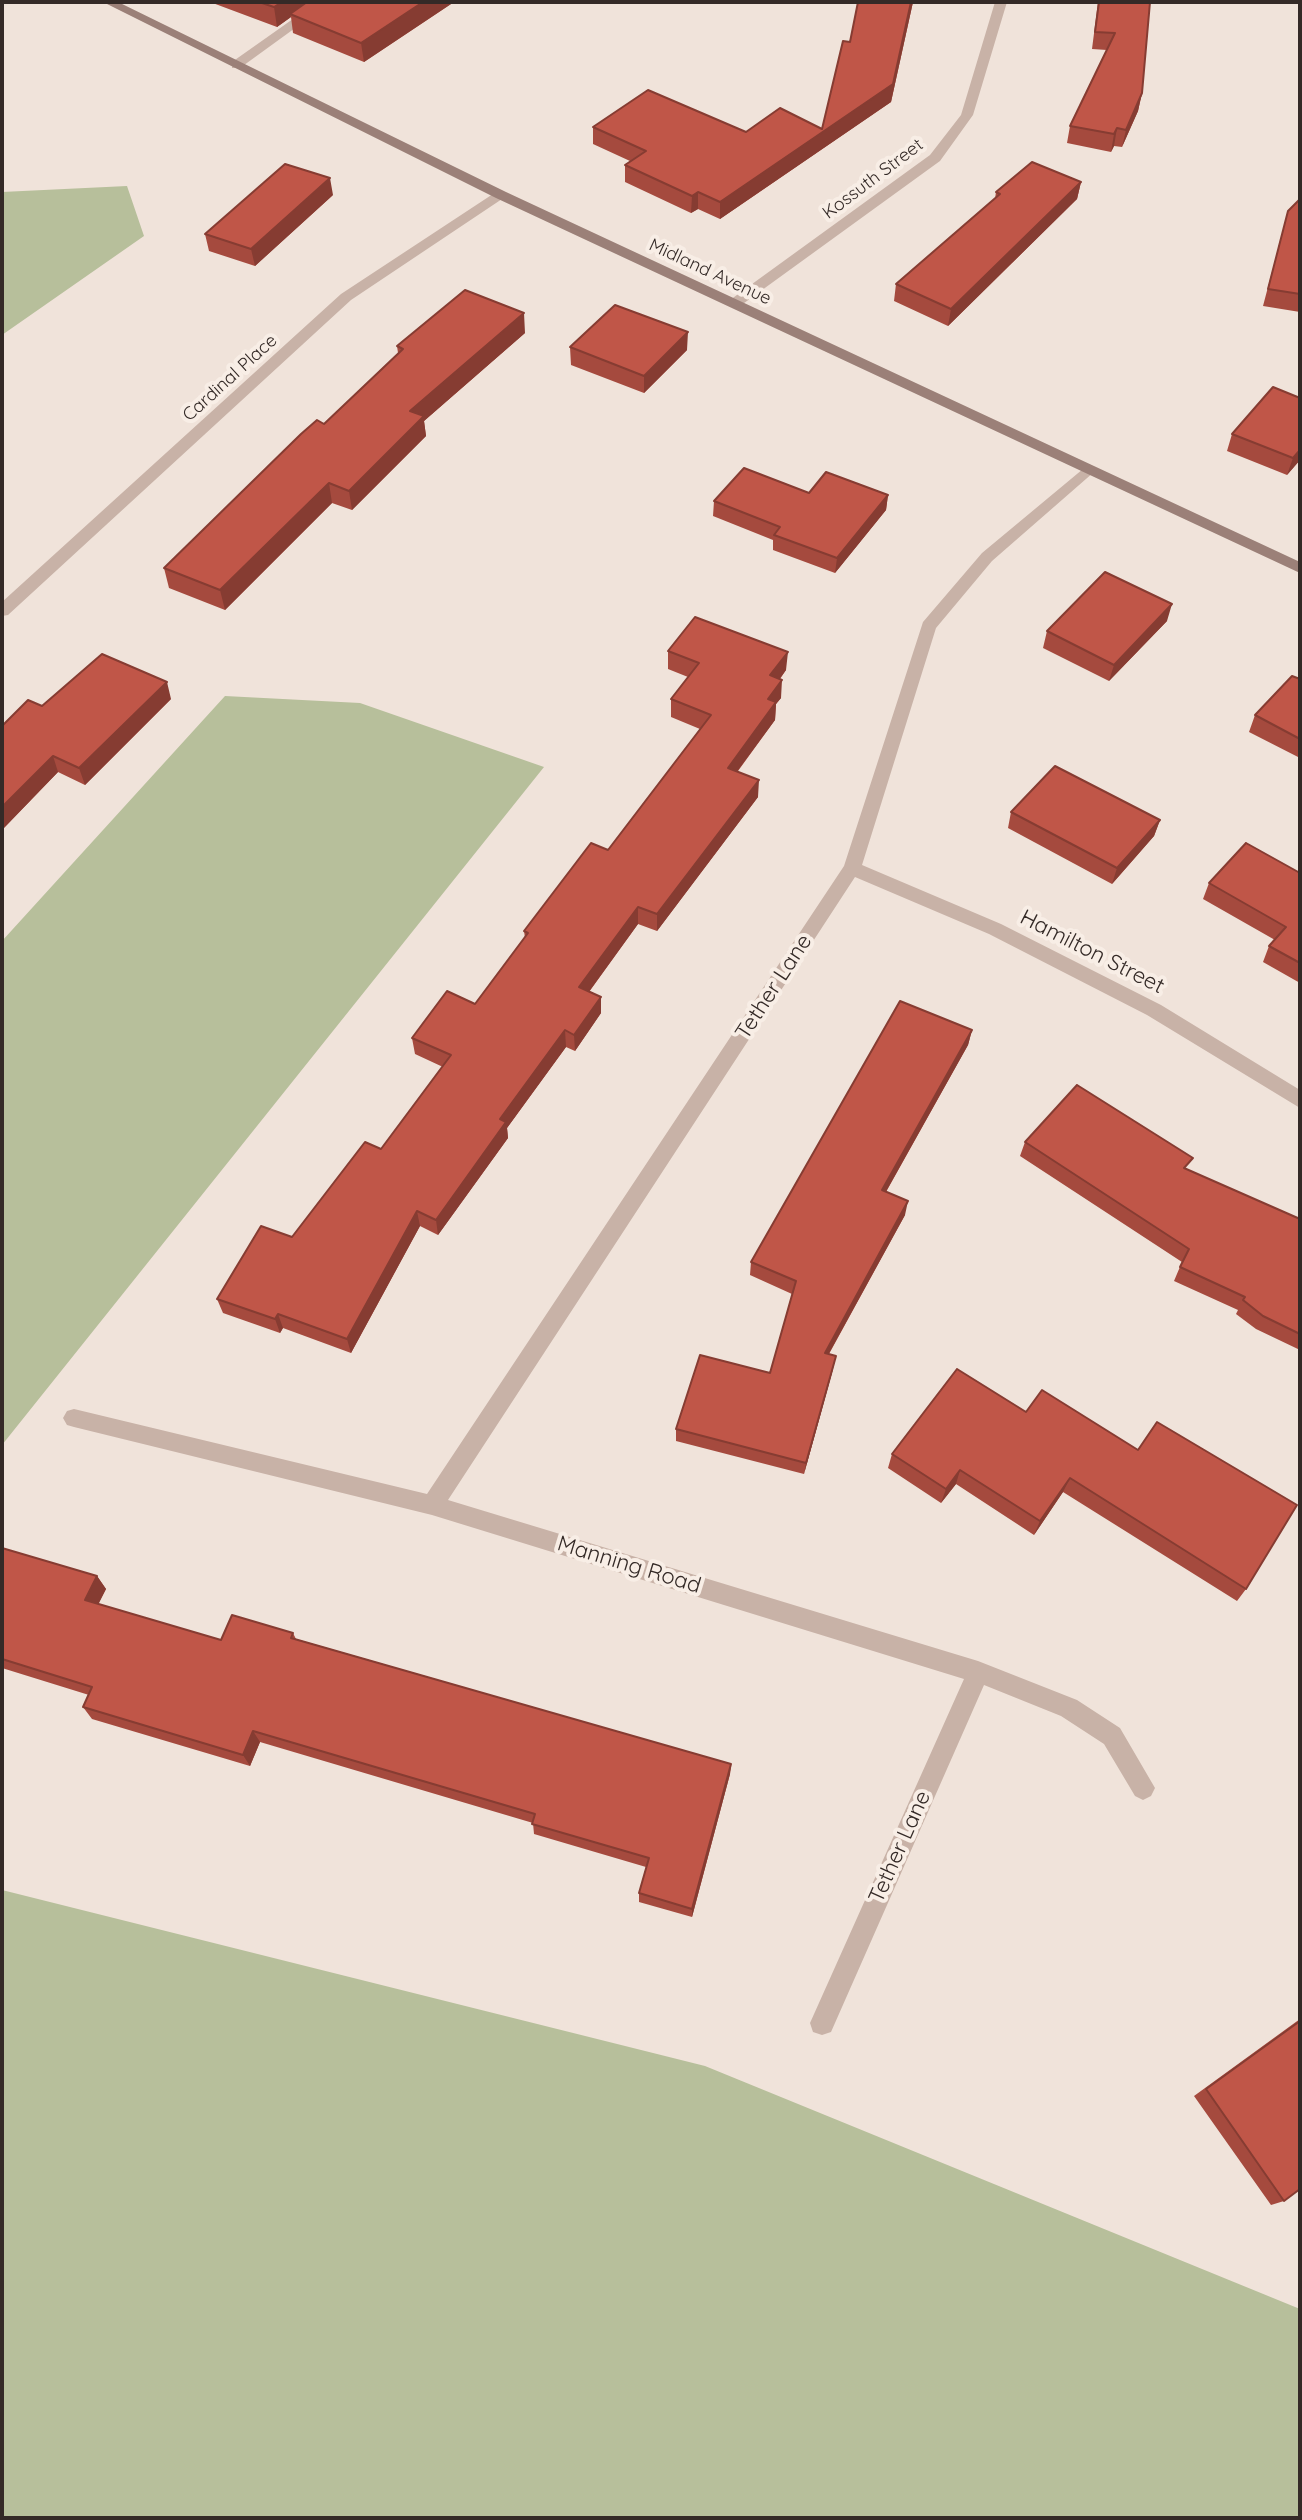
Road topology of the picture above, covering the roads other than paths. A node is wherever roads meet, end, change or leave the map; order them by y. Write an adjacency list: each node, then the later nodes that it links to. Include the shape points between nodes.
1 (109, 2): 4 (street, Midland Avenue)
2 (325, 2): 4 (street)
3 (1001, 2): 6 (street, Kossuth Street, via 967,115 935,158)
4 (236, 65): 5 (street, Midland Avenue)
5 (501, 195): 6 (street, Midland Avenue); 9 (street, Cardinal Place, via 346,297)
6 (735, 303): 7 (street, Midland Avenue)
7 (1089, 469): 8 (street, Midland Avenue); 10 (street, Tether Lane, via 987,557 929,626)
8 (1300, 568)
9 (2, 611)
10 (852, 868): 11 (street, Hamilton Street, via 995,929 1154,1010); 13 (street, Tether Lane)
11 (1300, 1100)
12 (74, 1418): 13 (street, Manning Road)
13 (432, 1505): 14 (street, Manning Road)
14 (978, 1672): 15 (street, Manning Road, via 1069,1708 1112,1736); 16 (street, Tether Lane)
15 (1143, 1788)
16 (822, 2023)

